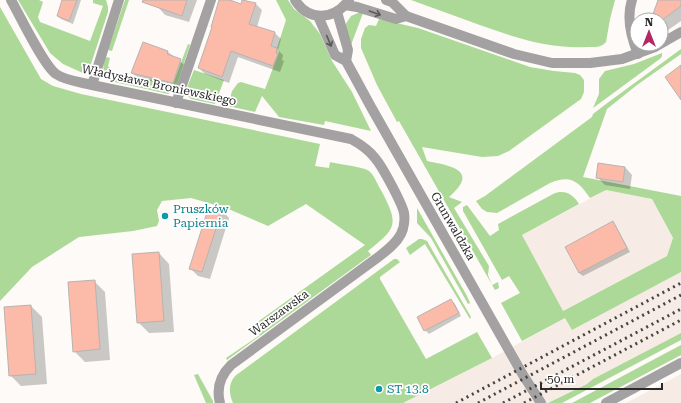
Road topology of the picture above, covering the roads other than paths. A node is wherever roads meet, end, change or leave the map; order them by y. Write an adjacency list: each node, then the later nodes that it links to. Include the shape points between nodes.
1 (11, 0): 13 (street, Władysława Broniewskiego, via 52,70 61,76)
2 (119, 0): 13 (street)
3 (210, 0): 14 (street)
4 (295, 0): 8 (street, via 306,12)
5 (386, 0): 9 (street, via 392,2)
6 (632, 0): 11 (street, via 629,10 630,32)
7 (343, 6): 8 (street, via 324,16); 9 (street, one-way to 9, via 386,17); 12 (street, Grunwaldzka, via 348,50)
8 (318, 16): 12 (street, Grunwaldzka, one-way to 12, via 335,55)
9 (406, 16): 11 (street, via 538,60 564,64 590,63)
10 (681, 32): 11 (street)
11 (638, 54)
12 (346, 61): 18 (street, Grunwaldzka, via 479,299)
13 (92, 85): 14 (street, Władysława Broniewskiego)
14 (176, 103): 15 (street, Władysława Broniewskiego, via 351,139 359,144 376,158 404,213 404,228 401,234 395,243)
15 (377, 258): 17 (street, Warszawska, via 231,365 220,379)
16 (681, 363): 19 (street)
17 (220, 403)
18 (541, 403)
19 (606, 403)

